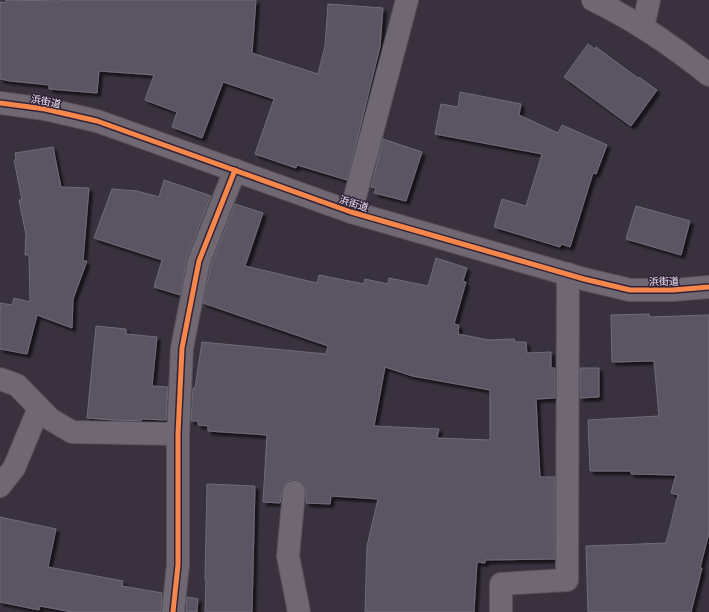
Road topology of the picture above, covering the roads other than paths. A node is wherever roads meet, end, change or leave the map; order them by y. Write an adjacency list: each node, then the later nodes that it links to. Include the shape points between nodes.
1 (407, 0): 8 (street)
2 (593, 0): 4 (street)
3 (649, 0): 4 (street)
4 (643, 27): 5 (street)
5 (709, 75)
6 (0, 103): 7 (street, 浜街道, via 45,109 97,122)
7 (235, 170): 8 (street, 浜街道); 13 (street, via 199,261 182,348)
8 (351, 212): 9 (street, 浜街道)
9 (568, 274): 10 (street, 浜街道, via 630,290); 18 (street, via 567,580 501,584)
10 (709, 287)
11 (0, 380): 12 (street, via 17,385)
12 (39, 408): 13 (street, via 50,419 72,432); 14 (street, via 14,468)
13 (178, 434): 16 (street, via 178,565)
14 (0, 486)
15 (294, 492): 17 (street, via 288,556)
16 (173, 612)
17 (299, 612)
18 (501, 612)

